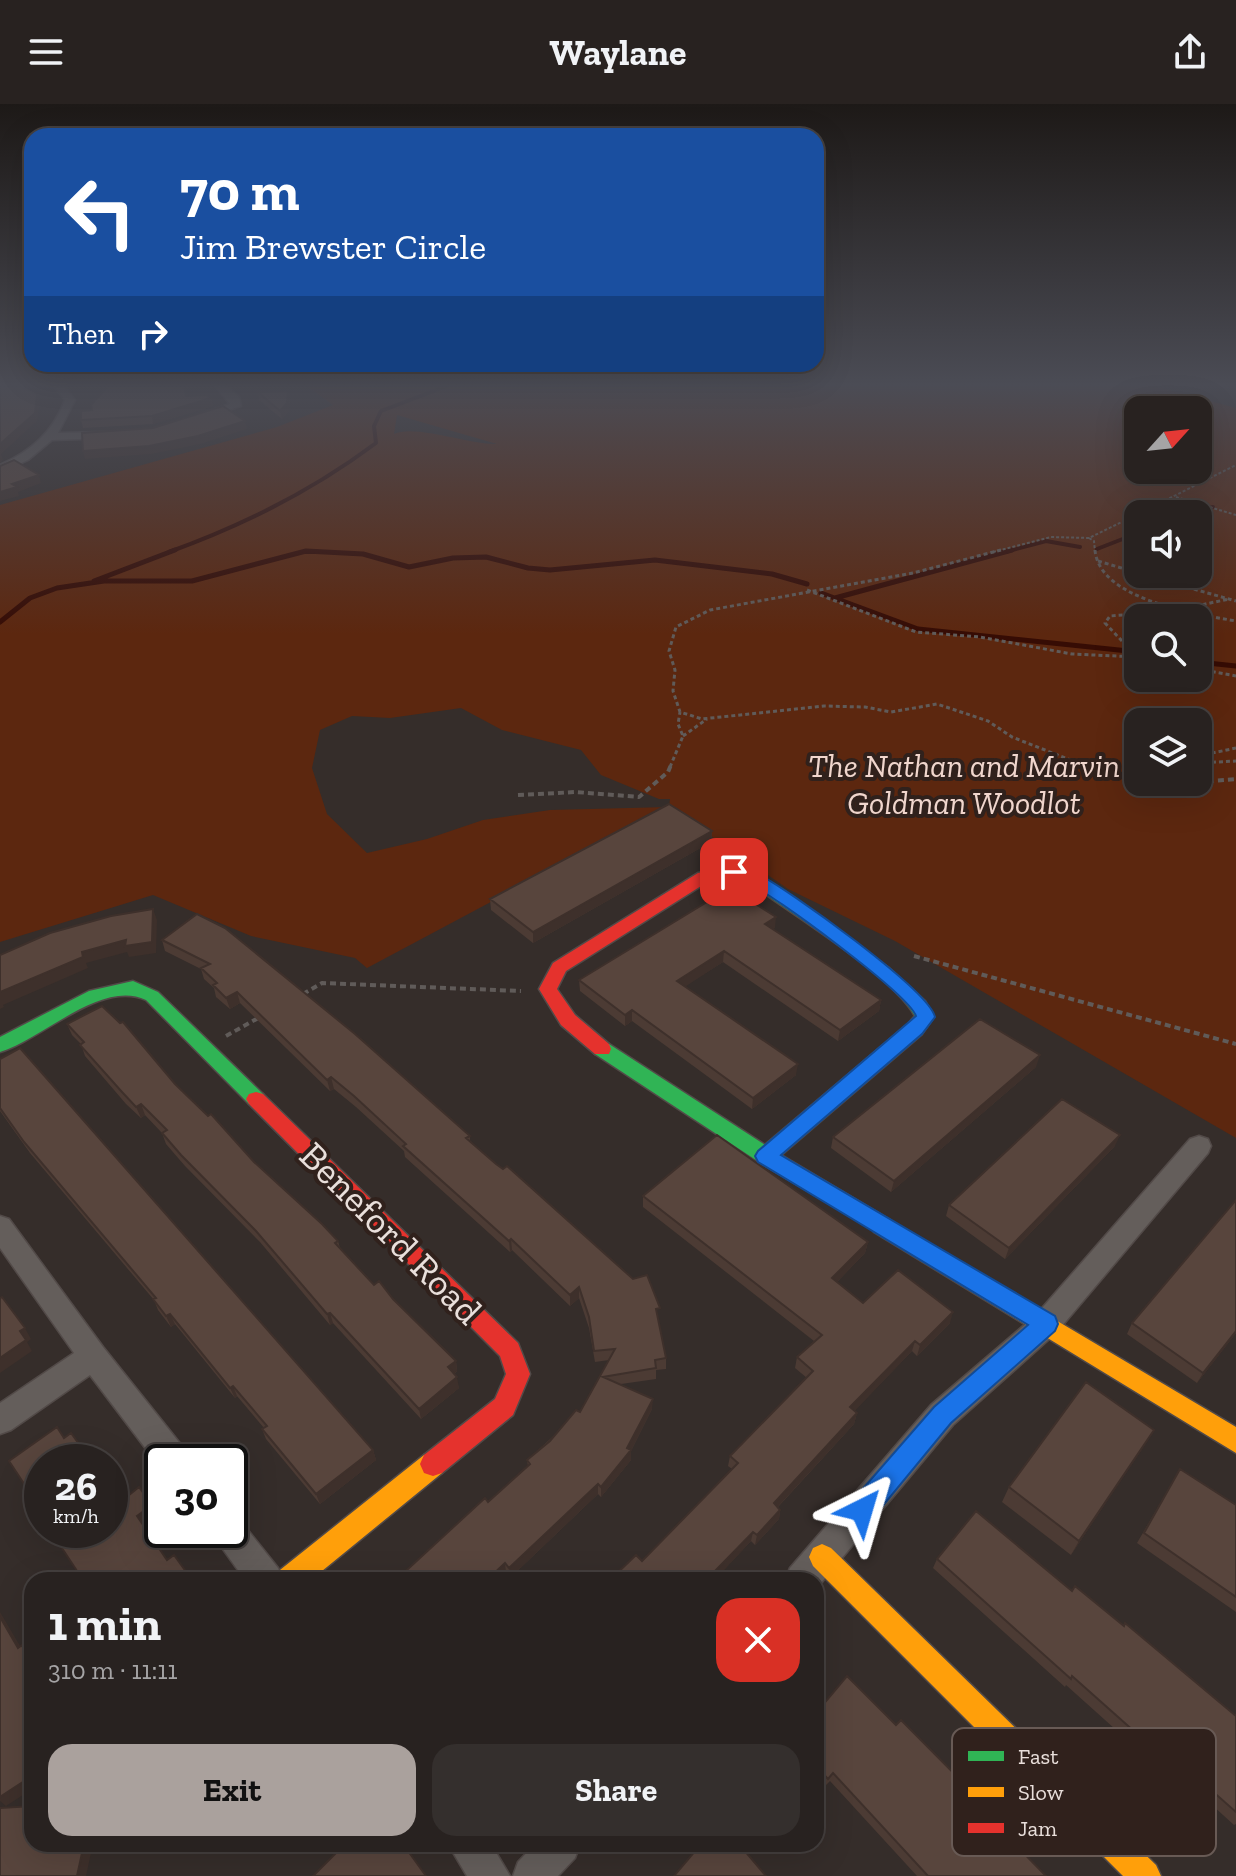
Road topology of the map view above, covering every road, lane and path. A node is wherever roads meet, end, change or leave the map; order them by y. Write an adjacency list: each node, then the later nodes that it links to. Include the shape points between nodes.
1 (1229, 469): 2 (path)
2 (1174, 496): 3 (path); 4 (path)
3 (1166, 500)
4 (1236, 515)
5 (1124, 521): 6 (path)
6 (1089, 538): 7 (path, via 1094,541); 10 (path, via 1051,537 913,573)
7 (1095, 560): 8 (path); 13 (path, via 1119,587)
8 (1124, 569)
9 (1189, 588): 11 (path)
10 (807, 590): 19 (path, via 916,632); 22 (path, via 710,610 676,627 669,651)
11 (1229, 599): 12 (path); 14 (path)
12 (1236, 601)
13 (1163, 604)
14 (1206, 604)
15 (1124, 615): 18 (path, via 1110,616 1105,623)
16 (1212, 616): 17 (path)
17 (1236, 621)
18 (1122, 641)
19 (1124, 656)
20 (1212, 672): 21 (path)
21 (1236, 676)
22 (680, 712): 23 (path); 24 (path)
23 (707, 719): 24 (path); 29 (path, via 824,706 891,712 937,704 1094,769)
24 (683, 736): 32 (path, via 668,772 639,797)
25 (1236, 748): 26 (path)
26 (1212, 753)
27 (1236, 761): 28 (path)
28 (1212, 762)
29 (1124, 773)
30 (1236, 779): 31 (path)
31 (1212, 781)
32 (518, 795)
33 (914, 956): 37 (path)
34 (521, 991): 35 (path, via 322,983)
35 (296, 997)
36 (269, 1012): 39 (path)
37 (1236, 1044)
38 (0, 1045): 39 (street, Beneford Road, via 95,995 133,987 152,996)
39 (204, 1048): 51 (street, Beneford Road, via 510,1350 518,1374 504,1407)
40 (1199, 1146): 43 (street)
41 (766, 1156): 41 (street, via 915,1029 925,1017 924,1009 837,937 753,878 734,872 704,877 559,967 548,989 568,1020 609,1055); 43 (street)
42 (0, 1227): 44 (street)
43 (1046, 1324): 46 (street); 49 (street, via 942,1415)
44 (93, 1356): 45 (street); 47 (street)
45 (0, 1420)
46 (1236, 1441)
47 (161, 1444)
48 (242, 1548): 50 (street)
49 (812, 1568)
50 (260, 1572)
51 (300, 1572)
52 (824, 1579): 53 (street)
53 (985, 1728)
54 (473, 1852): 57 (street)
55 (554, 1852): 58 (street)
56 (1123, 1856): 59 (street)
57 (491, 1876)
58 (532, 1876)
59 (1145, 1876)

